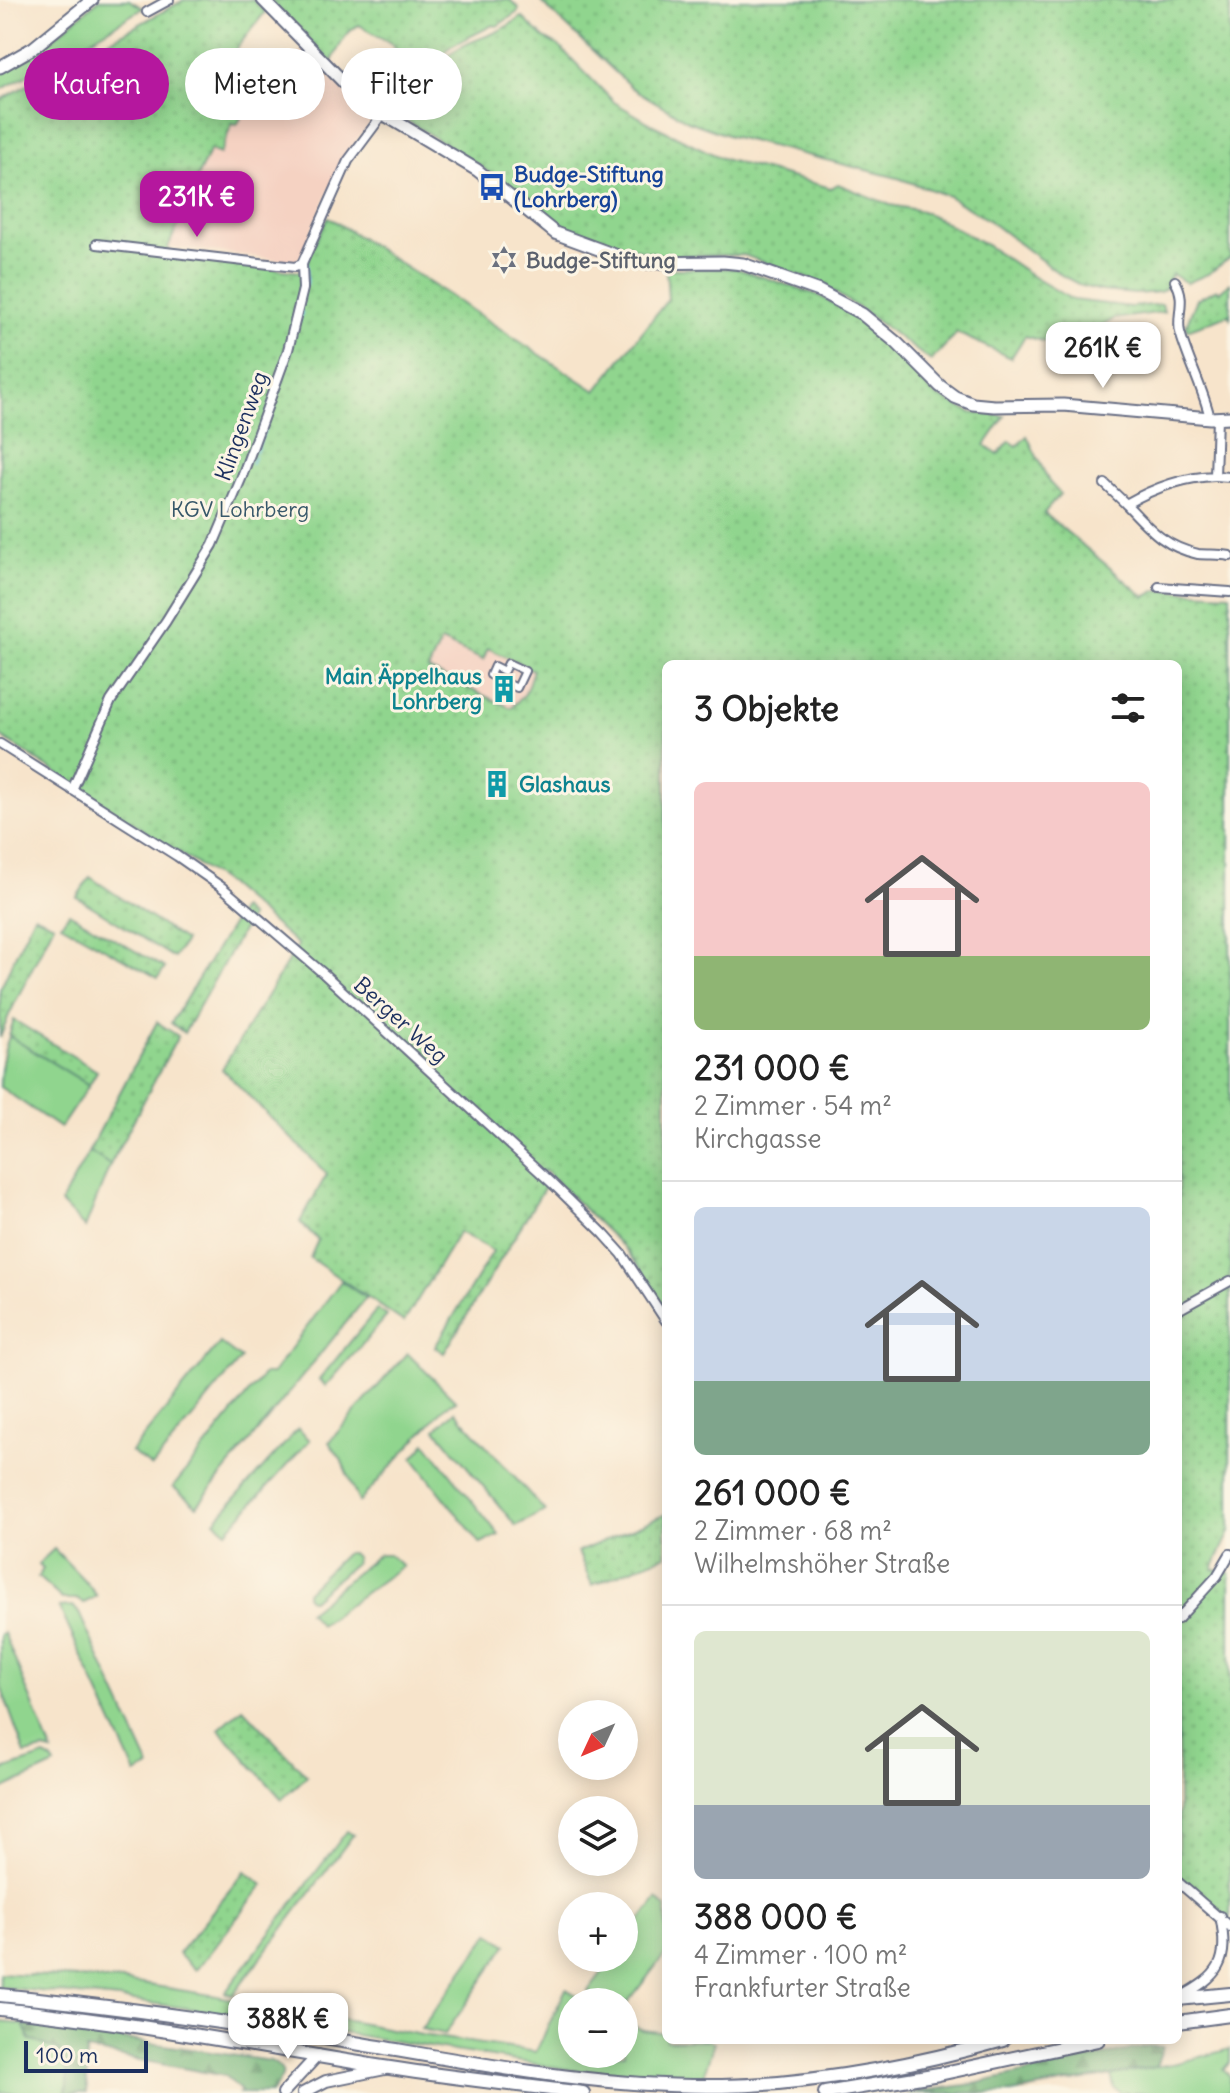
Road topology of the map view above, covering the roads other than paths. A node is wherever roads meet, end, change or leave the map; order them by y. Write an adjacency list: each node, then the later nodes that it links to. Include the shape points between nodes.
1 (92, 0): 5 (main road, via 33,48)
2 (169, 0): 4 (street)
3 (263, 0): 6 (main road)
4 (147, 12)
5 (0, 67)
6 (341, 80)
7 (379, 120): 10 (street, Klingenweg, via 348,161)
8 (393, 120): 13 (main road, via 477,170 549,229 572,240 643,263 743,264 819,291 862,314 940,386 973,404 1063,405)
9 (97, 244): 10 (street)
10 (302, 264): 23 (street, Klingenweg, via 303,289 288,350 231,505 199,569 111,701)
11 (1175, 281): 13 (street, via 1181,300 1180,330)
12 (1230, 417): 13 (main road)
13 (1213, 418): 14 (street)
14 (1215, 476): 15 (street); 17 (street, via 1182,481)
15 (1230, 477)
16 (1105, 484): 17 (street)
17 (1126, 504): 18 (street, via 1171,546)
18 (1228, 553)
19 (1159, 587): 20 (street)
20 (1230, 592)
21 (525, 671): 21 (street, via 508,663 504,671 494,666 490,675 517,688)
22 (0, 744): 23 (street)
23 (72, 790): 26 (street, Berger Weg, via 223,888 324,974 604,1234)
24 (1230, 1281): 25 (street)
25 (1182, 1308)
26 (662, 1315)
27 (1230, 1554): 28 (street)
28 (1182, 1615)
29 (1182, 1885): 30 (street)
30 (1220, 1916): 31 (street); 34 (street, via 1227,1945 1224,1959 1207,1983)
31 (1230, 1927)
32 (1230, 1994): 35 (main road)
33 (0, 1995): 39 (main road)
34 (1182, 1996)
35 (1182, 1998)
36 (0, 2009): 42 (main road)
37 (1230, 2015): 38 (main road)
38 (1182, 2021)
39 (357, 2043): 40 (main road, via 601,2080 722,2086 843,2076); 42 (main road)
40 (987, 2044)
41 (1079, 2044): 47 (main road)
42 (318, 2055): 43 (main road); 44 (street)
43 (392, 2068): 45 (street, via 342,2076); 46 (main road)
44 (283, 2093)
45 (303, 2093)
46 (583, 2093)
47 (825, 2093)

